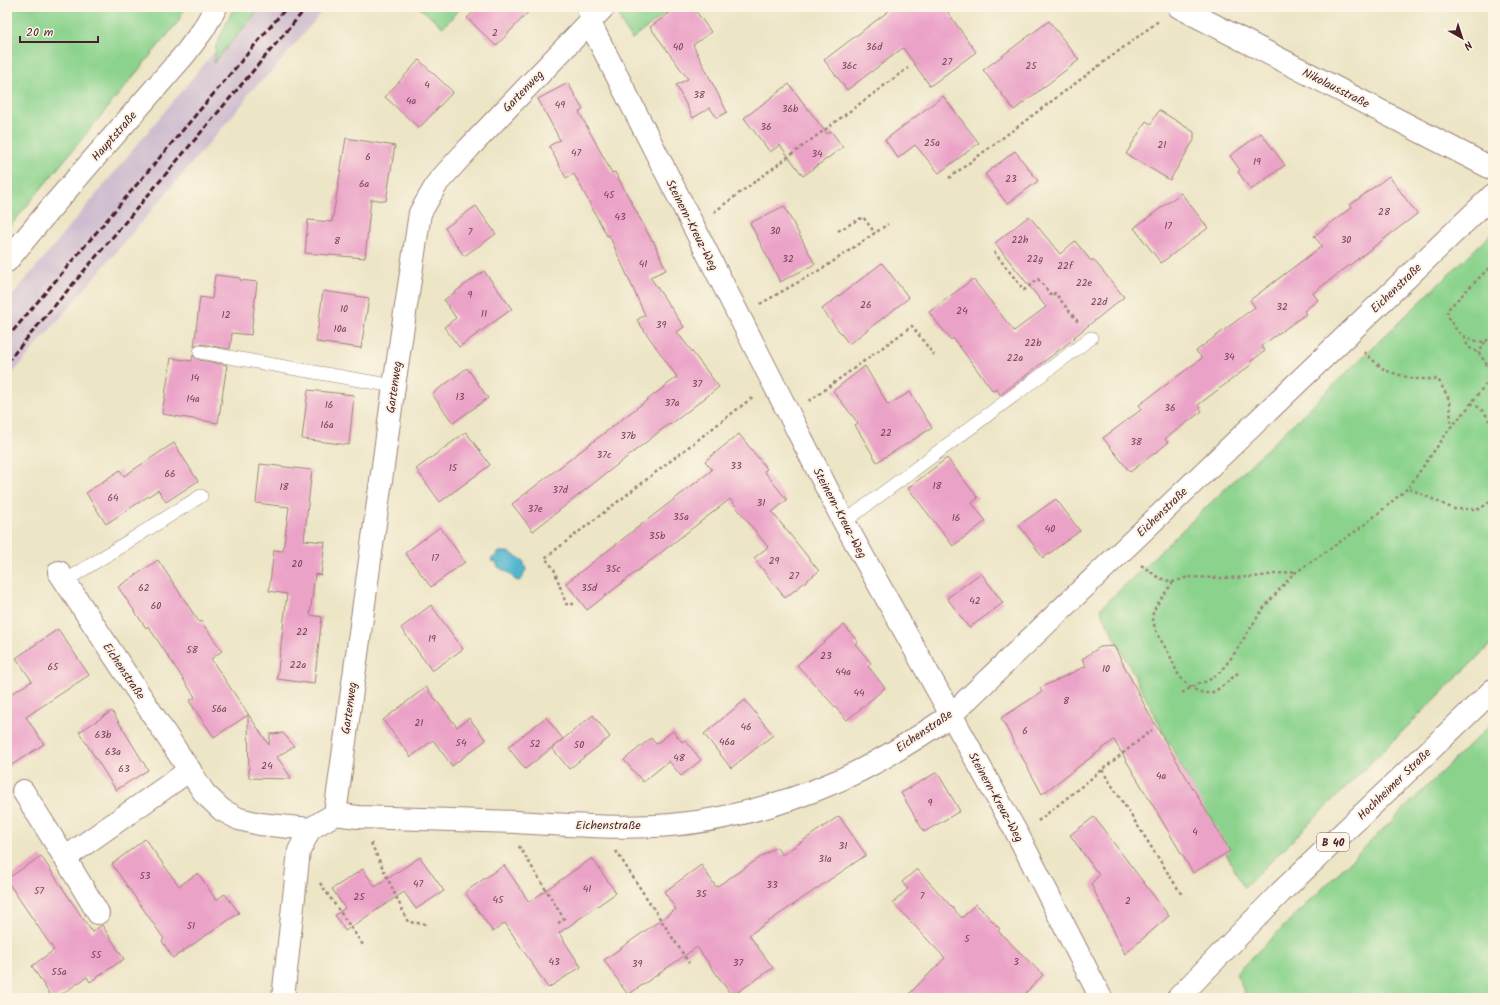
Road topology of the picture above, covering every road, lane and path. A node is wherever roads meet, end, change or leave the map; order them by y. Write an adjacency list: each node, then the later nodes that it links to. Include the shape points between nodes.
1 (216, 7): 14 (street, Hauptstraße, via 185,54)
2 (604, 7): 4 (street, Gartenweg)
3 (1172, 12): 6 (street, Nikolausstraße); 7 (path)
4 (586, 15): 10 (street, Steinern-Kreuz-Weg); 30 (street, Gartenweg, via 438,182 420,213)
5 (908, 68): 10 (path)
6 (1493, 169)
7 (950, 178)
8 (1493, 195): 19 (street, Eichenstraße)
9 (888, 224): 12 (path)
10 (694, 228): 18 (street, Steinern-Kreuz-Weg)
11 (838, 231): 12 (path, via 864,217)
12 (875, 233): 18 (path, via 825,267)
13 (994, 252): 22 (path, via 1024,290 1038,279 1052,296 1055,293)
14 (7, 261)
15 (1493, 264): 16 (path)
16 (1488, 268): 17 (path); 21 (path, via 1446,310 1450,320)
17 (1493, 273)
18 (739, 316): 29 (street, Steinern-Kreuz-Weg)
19 (1346, 335): 34 (path, via 1384,370 1413,379 1438,379 1450,401); 39 (street, Eichenstraße)
20 (1493, 335): 23 (path)
21 (1464, 337): 23 (path, via 1475,342); 25 (path, via 1468,347)
22 (1091, 338): 38 (lane)
23 (1485, 342): 25 (path)
24 (200, 352): 30 (lane)
25 (1480, 353): 27 (path, via 1487,366)
26 (934, 355): 32 (path, via 912,326)
27 (1493, 370)
28 (1493, 374): 31 (path)
29 (773, 382): 32 (street, Steinern-Kreuz-Weg); 43 (path, via 544,558 554,569 566,604)
30 (394, 386): 53 (street, Gartenweg)
31 (1471, 404): 33 (path, via 1480,408 1488,416); 34 (path)
32 (790, 415): 38 (street, Steinern-Kreuz-Weg)
33 (1489, 421)
34 (1451, 427): 35 (path)
35 (1408, 488): 37 (path, via 1454,509 1480,509); 40 (path, via 1363,526)
36 (201, 496): 41 (lane)
37 (1493, 499)
38 (844, 522): 48 (street, Steinern-Kreuz-Weg)
39 (1121, 551): 42 (path, via 1159,578); 48 (street, Eichenstraße)
40 (1297, 571): 42 (path, via 1254,577 1188,577); 45 (path, via 1262,610 1220,672 1208,681)
41 (62, 577): 50 (street, Eichenstraße)
42 (1173, 582): 45 (path, via 1154,611 1153,618 1156,630 1177,673)
43 (574, 604)
44 (1238, 673): 45 (path, via 1214,692 1198,692)
45 (1192, 687): 47 (path)
46 (1493, 690): 69 (street, Hochheimer Straße / B 40, via 1281,892)
47 (1182, 693)
48 (951, 715): 56 (street, Eichenstraße, via 913,741 861,770 814,791 712,819 671,825); 58 (street, Steinern-Kreuz-Weg)
49 (1152, 730): 51 (path)
50 (190, 770): 57 (street, Eichenstraße, via 206,794 222,810 239,819 260,824); 59 (street)
51 (1102, 770): 58 (path); 61 (path)
52 (23, 791): 59 (street)
53 (335, 814): 54 (street, Eichenstraße); 57 (street)
54 (358, 817): 55 (street, Eichenstraße); 63 (path, via 408,922)
55 (504, 822): 56 (street, Eichenstraße); 64 (path, via 564,919)
56 (601, 827): 66 (path)
57 (310, 829): 67 (street, via 299,851)
58 (1019, 837): 68 (street, Steinern-Kreuz-Weg)
59 (66, 858): 62 (street)
60 (320, 882): 65 (path)
61 (1182, 895)
62 (98, 913)
63 (426, 924)
64 (557, 924)
65 (363, 945)
66 (688, 963)
67 (283, 998)
68 (1101, 998)
69 (1178, 998)

